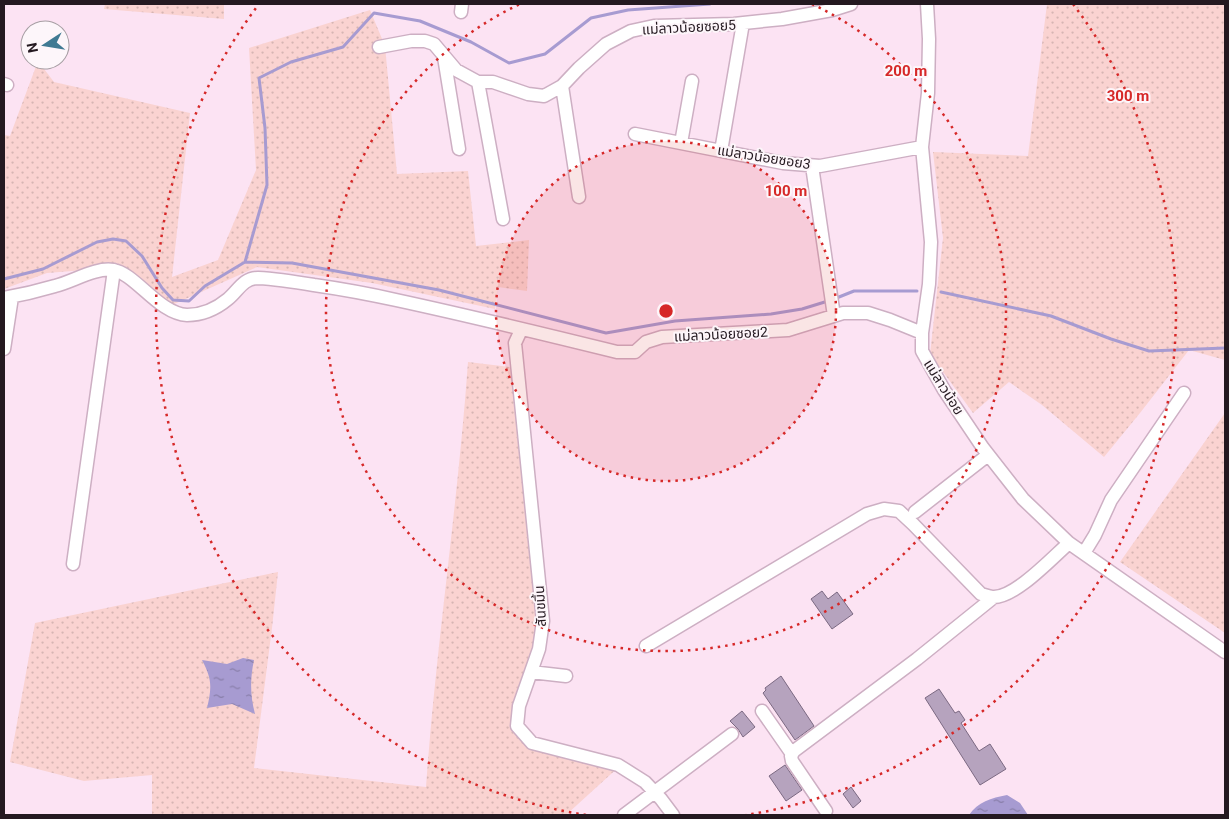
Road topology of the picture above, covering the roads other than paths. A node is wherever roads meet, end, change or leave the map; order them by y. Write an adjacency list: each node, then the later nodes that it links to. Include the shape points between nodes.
1 (851, 4): 3 (street, แม่ลาวน้อยซอย5, via 832,10)
2 (927, 4): 11 (street, แม่ลาวน้อย, via 928,93)
3 (743, 23): 8 (street, แม่ลาวน้อยซอย5, via 654,26 630,31 606,44); 13 (street)
4 (379, 47): 5 (street, via 425,41 434,44)
5 (444, 55): 7 (street, via 456,70); 12 (street)
6 (692, 81): 10 (street)
7 (478, 82): 8 (street, แม่ลาวน้อยซอย5, via 493,82 544,96); 16 (street)
8 (562, 86): 15 (street)
9 (635, 134): 10 (street, แม่ลาวน้อยซอย3)
10 (681, 143): 13 (street, แม่ลาวน้อยซอย3)
11 (922, 147): 14 (street, แม่ลาวน้อยซอย3); 21 (street, แม่ลาวน้อย, via 931,242)
12 (459, 148)
13 (721, 151): 14 (street, แม่ลาวน้อยซอย3)
14 (812, 166): 19 (street)
15 (579, 198)
16 (503, 219)
17 (114, 270): 18 (street, via 104,270); 20 (street, แม่ลาวน้อยซอย2, via 174,312 185,315 211,310 229,299 248,280 256,278 363,293); 28 (street)
18 (8, 298): 22 (street)
19 (834, 316): 20 (street, แม่ลาวน้อยซอย2, via 788,330 662,337 646,342 635,352 617,352); 21 (street, แม่ลาวน้อยซอย2, via 868,312)
20 (521, 330): 32 (street, สันขมิ้น, via 515,343 543,621 539,649)
21 (922, 333): 24 (street, แม่ลาวน้อย, via 922,351)
22 (4, 349)
23 (1184, 393): 27 (street, via 1111,500)
24 (988, 455): 25 (street); 26 (street, แม่ลาวน้อย, via 1022,499)
25 (915, 512)
26 (1069, 543): 27 (street, แม่ลาวน้อย); 29 (street, via 1030,579)
27 (1084, 553): 31 (street, แม่ลาวน้อย)
28 (73, 564)
29 (994, 597): 30 (street, via 981,594 899,511 884,509 867,514); 36 (street)
30 (646, 646)
31 (1225, 652)
32 (531, 672): 33 (street); 37 (street, สันขมิ้น, via 519,706 517,726 532,743 618,765)
33 (566, 676)
34 (762, 712): 36 (street)
35 (732, 734): 37 (street)
36 (792, 754): 38 (street, via 792,761)
37 (655, 793): 39 (street); 40 (street, สันขมิ้น)
38 (826, 811)
39 (624, 815)
40 (673, 815)

